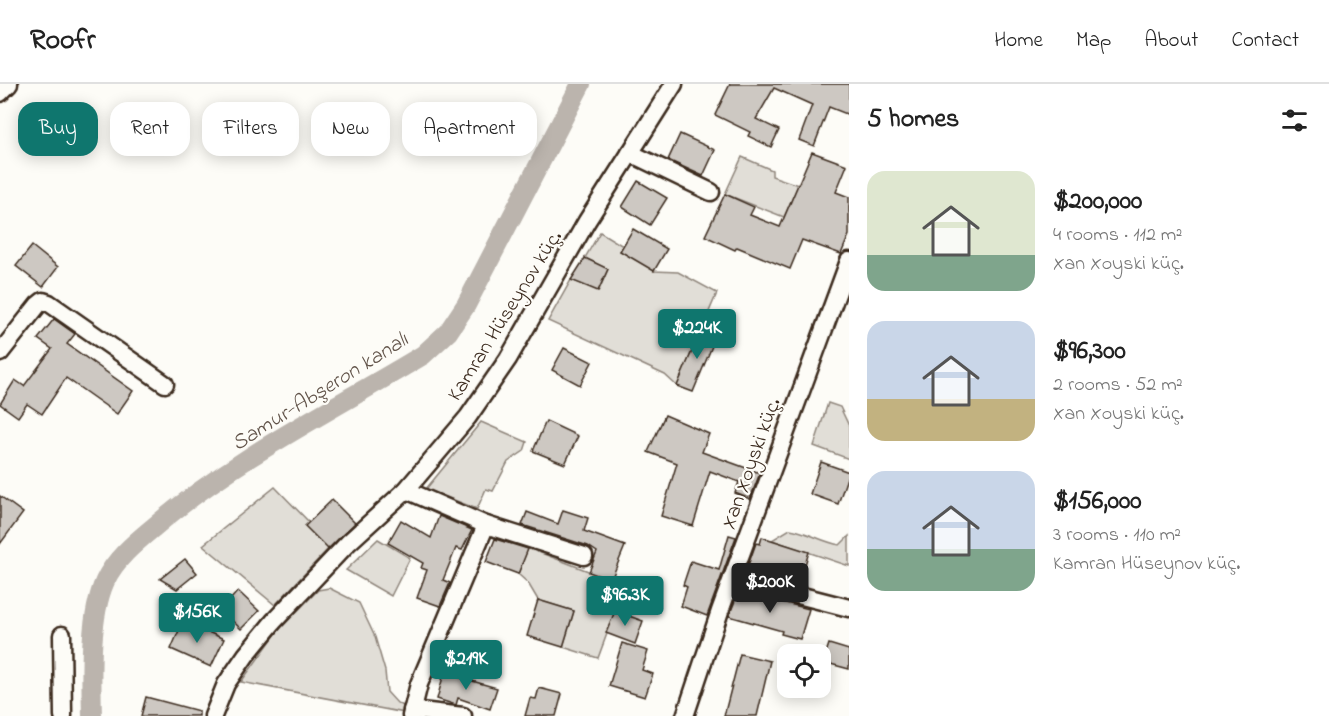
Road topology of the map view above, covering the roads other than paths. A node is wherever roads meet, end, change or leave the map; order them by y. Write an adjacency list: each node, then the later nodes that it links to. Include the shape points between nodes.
1 (9, 84): 3 (street)
2 (674, 84): 4 (street, Kamran Hüseynov küç.)
3 (0, 93)
4 (630, 153): 5 (street); 9 (street, Kamran Hüseynov küç., via 508,359 468,417)
5 (711, 192)
6 (849, 261): 12 (street, Xan Xoyski küç.)
7 (0, 353): 8 (street, via 43,301)
8 (165, 384)
9 (406, 490): 10 (street); 17 (street, Kamran Hüseynov küç., via 348,543 274,621 226,684)
10 (486, 525): 11 (street); 15 (street, via 419,684)
11 (584, 556)
12 (732, 578): 13 (street); 19 (street, Xan Xoyski küç.)
13 (849, 608)
14 (62, 635): 16 (street)
15 (412, 713): 18 (street)
16 (63, 716)
17 (213, 716)
18 (463, 716)
19 (685, 716)

